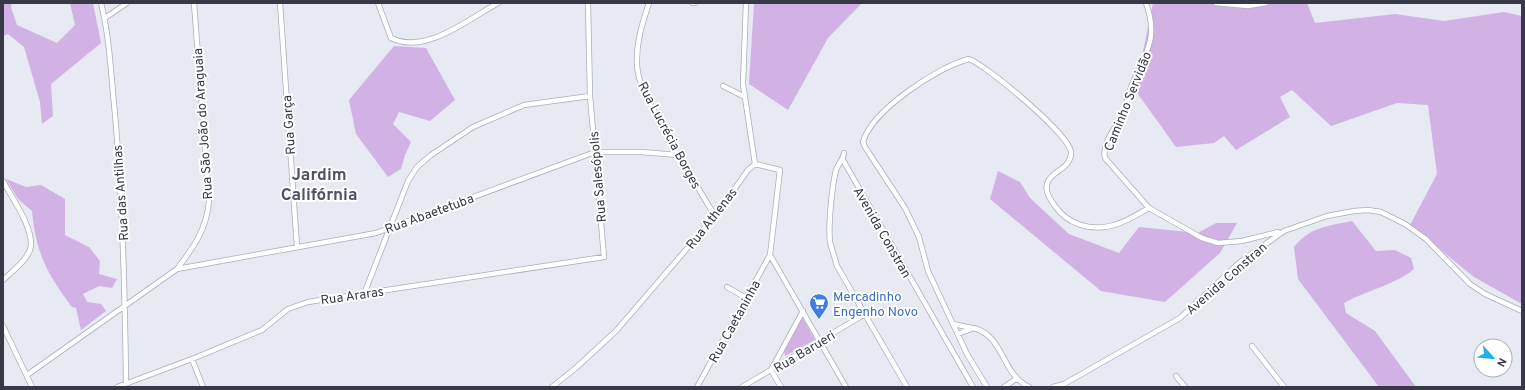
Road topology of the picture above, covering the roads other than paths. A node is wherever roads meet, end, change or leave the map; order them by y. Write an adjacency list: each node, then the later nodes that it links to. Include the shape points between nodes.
1 (101, 3): 13 (street, Rua das Antilhas)
2 (127, 3): 13 (street)
3 (194, 3): 30 (street, Rua São João do Araguaia, via 208,215 194,247)
4 (280, 3): 27 (street, Rua Garça)
5 (378, 3): 6 (street, via 392,38 415,43 437,37)
6 (498, 3)
7 (588, 3): 15 (street, Rua Salesópolis)
8 (648, 3): 19 (street, Rua Lucrécia Borges, via 637,48 639,80)
9 (746, 3): 16 (street, via 743,84)
10 (1146, 3): 23 (street, Caminho Servidão, via 1152,19 1152,36 1124,112 1104,149 1104,154)
11 (1216, 3): 12 (street, via 1248,6)
12 (1266, 3)
13 (105, 18): 35 (street, Rua das Antilhas, via 122,206)
14 (722, 86): 16 (street)
15 (590, 96): 17 (street, Rua Salesópolis); 25 (street, via 524,105 473,127 417,167 408,181)
16 (745, 97): 21 (street)
17 (595, 152): 19 (street, Rua Abaetetuba); 25 (street, Rua Abaetetuba); 29 (street, Rua Salesópolis)
18 (844, 153): 20 (street)
19 (678, 155): 24 (street, Rua Lucrécia Borges)
20 (843, 160): 38 (street, via 837,168 835,177 830,242 837,266); 60 (street, Avenida Constran)
21 (755, 164): 24 (street, Rua Athenas); 28 (street, via 780,170)
22 (3, 181): 31 (street, via 24,219 32,242 23,260)
23 (1149, 208): 26 (street, Caminho Servidão, via 1202,238 1218,243 1242,241); 39 (street, via 1114,225 1093,228 1075,223 1060,213 1048,196 1046,186 1048,180 1070,160 1069,144 1061,134 1040,113 976,62 969,59 956,62 937,73 904,94 885,110 870,126 863,142 913,224 928,271)
24 (715, 216): 54 (street, Rua Athenas, via 616,331 577,368)
25 (391, 226): 27 (street, Rua Abaetetuba, via 376,233); 33 (street)
26 (1284, 231): 37 (street, Avenida Constran, via 1328,216 1354,211 1380,212 1426,239 1452,267 1485,294); 64 (street, Avenida Constran, via 1239,263 1180,318 1064,384)
27 (297, 247): 30 (street, Rua Abaetetuba)
28 (770, 255): 34 (street, Rua Caetaninha); 36 (street)
29 (604, 257): 33 (street, Rua Araras)
30 (177, 270): 35 (street, Rua São João do Araguaia)
31 (3, 280)
32 (727, 287): 34 (street)
33 (364, 294): 45 (street, Rua Araras, via 295,306 262,330)
34 (746, 298): 55 (street, Rua Caetaninha)
35 (124, 306): 47 (street, Rua São João do Araguaia); 50 (street, Rua das Antilhas)
36 (803, 311): 43 (street); 46 (street)
37 (1522, 311)
38 (865, 314): 43 (street, Rua Barueri); 59 (street)
39 (953, 324): 41 (street); 42 (street)
40 (3, 326): 47 (street)
41 (974, 328): 42 (street); 49 (street, via 983,331 992,339)
42 (958, 334): 61 (street)
43 (820, 341): 46 (street, Rua Barueri); 58 (street)
44 (1252, 346): 66 (street)
45 (192, 359): 50 (street, Rua Araras); 53 (street)
46 (771, 370): 56 (street, Rua Barueri); 57 (street)
47 (27, 375): 51 (street)
48 (1176, 376): 65 (street)
49 (1016, 379): 62 (street); 63 (street)
50 (126, 383): 52 (street, Rua Araras)
51 (32, 387)
52 (117, 387)
53 (203, 387)
54 (552, 387)
55 (697, 387)
56 (742, 387)
57 (781, 387)
58 (846, 387)
59 (908, 387)
60 (972, 387)
61 (987, 387)
62 (1004, 387)
63 (1029, 387)
64 (1053, 387)
65 (1185, 387)
66 (1284, 387)

